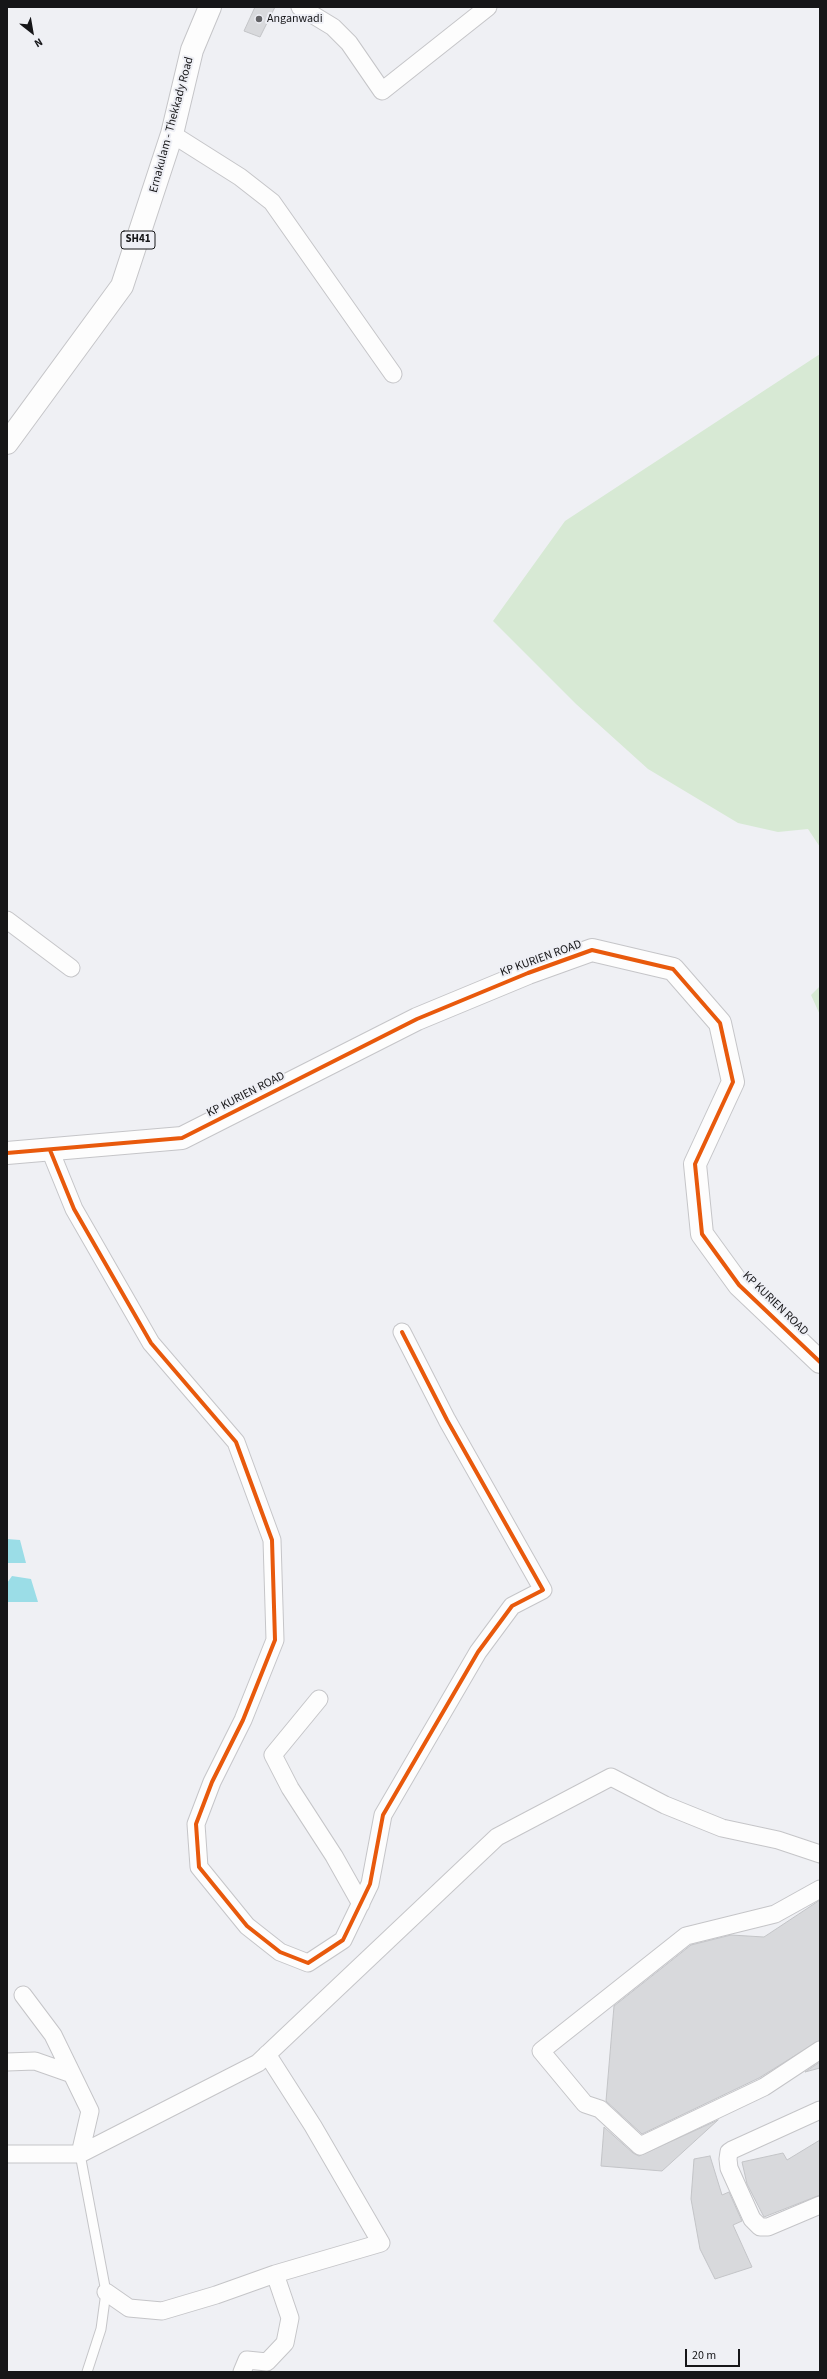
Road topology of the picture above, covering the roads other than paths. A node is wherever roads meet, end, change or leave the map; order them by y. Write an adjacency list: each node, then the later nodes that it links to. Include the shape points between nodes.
1 (210, 7): 4 (street, Ernakulam - Thekkady Road / SH41, via 192,50)
2 (300, 7): 3 (street, via 333,27 349,43 382,91)
3 (488, 7)
4 (172, 134): 5 (street, via 240,177 272,202); 6 (street, Ernakulam - Thekkady Road / SH41, via 122,286)
5 (393, 374)
6 (7, 444)
7 (7, 920): 8 (street)
8 (71, 968)
9 (50, 1150): 10 (street, KP KURIEN ROAD); 12 (street, KP KURIEN ROAD, via 182,1138 417,1019 528,973 592,950 673,969 720,1023 733,1082 695,1164 702,1234 739,1285); 16 (street, via 74,1209 151,1343 236,1442 272,1540 275,1640 243,1720 212,1782 196,1824 199,1867 247,1926 280,1952 308,1963 343,1940)
10 (7, 1153)
11 (402, 1332): 16 (street, via 447,1420 543,1590 512,1606 478,1652 435,1723 383,1815 370,1884)
12 (820, 1362)
13 (319, 1699): 16 (street, via 273,1755 290,1788 334,1856)
14 (820, 1854): 19 (street, via 778,1840 722,1828 665,1806 611,1777 497,1837)
15 (820, 1889): 18 (street, via 775,1914 686,1936 541,2051 585,2104 600,2109 640,2146 764,2087)
16 (361, 1904)
17 (23, 1995): 21 (street, via 53,2035)
18 (820, 2050)
19 (267, 2054): 24 (street, via 258,2063); 26 (street, via 313,2126 381,2243)
20 (7, 2062): 21 (street, via 35,2061)
21 (72, 2074): 24 (street, via 90,2111)
22 (820, 2110): 25 (street, via 732,2150 729,2152 728,2160 729,2168 752,2219 760,2227 768,2227)
23 (7, 2154): 24 (street)
24 (80, 2154): 27 (lane)
25 (820, 2205)
26 (275, 2274): 27 (street, via 162,2311 129,2308); 29 (street, via 290,2318 285,2343 267,2362 247,2360)
27 (106, 2292): 28 (lane, via 101,2329)
28 (87, 2372)
29 (242, 2372)

